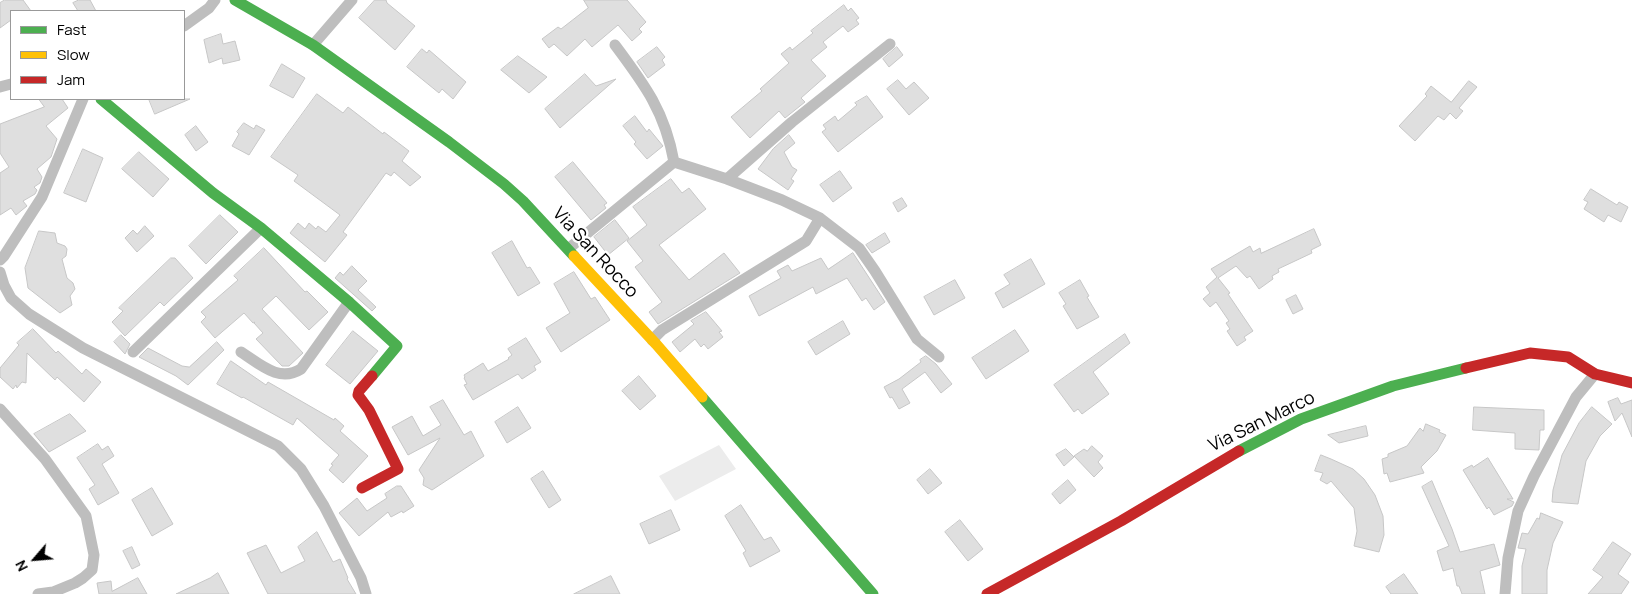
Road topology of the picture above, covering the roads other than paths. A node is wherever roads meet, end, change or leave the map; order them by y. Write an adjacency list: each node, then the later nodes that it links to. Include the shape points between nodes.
1 (215, 0): 4 (street)
2 (235, 0): 6 (street, Via San Rocco)
3 (352, 0): 6 (street)
4 (185, 25)
5 (890, 44): 11 (street)
6 (314, 45): 14 (street, Via San Rocco, via 504,184)
7 (615, 45): 10 (street, via 661,115)
8 (83, 100): 15 (street, via 42,197)
9 (102, 100): 13 (street)
10 (674, 162): 11 (street); 14 (street)
11 (727, 179): 12 (street)
12 (820, 218): 18 (street, via 806,241 662,330); 21 (street, via 860,248 917,339)
13 (261, 228): 17 (street); 19 (street)
14 (568, 249): 18 (street, Via San Rocco)
15 (0, 260)
16 (0, 272): 27 (street, via 11,298 28,314 83,348 278,446 301,469 324,506)
17 (349, 302): 20 (street, via 301,369 294,373 284,375 271,371); 25 (street, via 397,346 358,395 398,468)
18 (652, 340): 28 (street, Via San Rocco)
19 (133, 352)
20 (241, 352)
21 (939, 357)
22 (1595, 374): 23 (street, Via San Marco); 29 (street, Via San Marco, via 1568,356 1530,353 1393,386 1301,418); 30 (street, via 1576,397 1518,511 1508,558)
23 (1632, 383)
24 (0, 409): 26 (street, via 45,459 86,516 94,555 92,570 76,583)
25 (362, 488)
26 (38, 594)
27 (366, 594)
28 (873, 594)
29 (987, 594)
30 (1505, 594)

